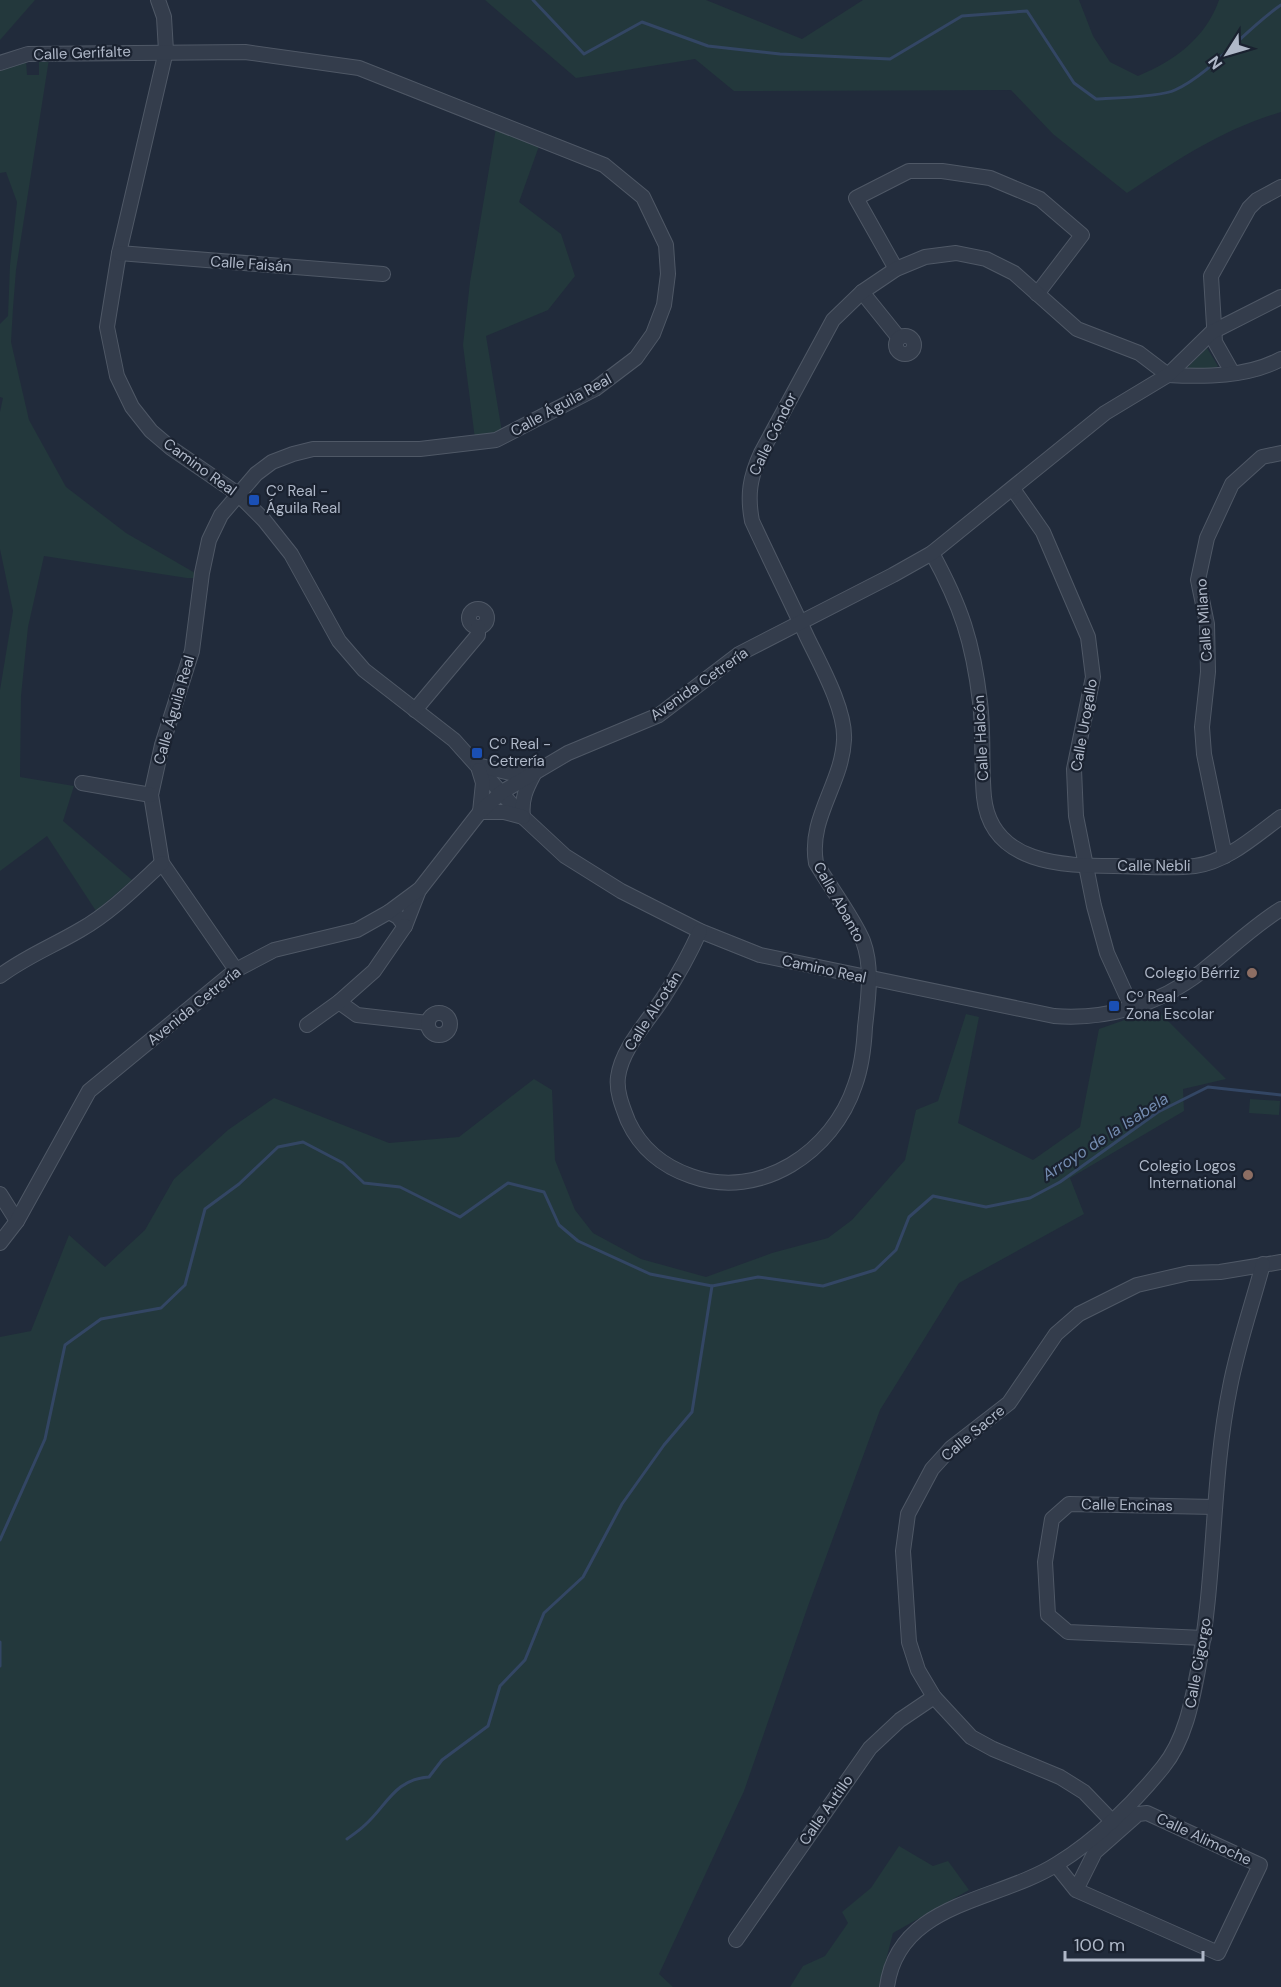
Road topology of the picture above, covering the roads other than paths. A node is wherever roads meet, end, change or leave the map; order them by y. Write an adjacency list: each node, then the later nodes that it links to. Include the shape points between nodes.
1 (158, 0): 2 (street, Camino Real, via 164,17)
2 (166, 51): 3 (street, Calle Gerifalte, via 28,54); 5 (street, Camino Real); 18 (street, Calle Águila Real, via 245,52 359,68 604,165 643,197 666,244 664,305 653,334 636,358 595,389 496,440 420,449 313,449 293,454 272,462)
3 (0, 63)
4 (1281, 187): 11 (street, via 1250,208 1211,276)
5 (119, 254): 7 (street, Calle Faisán); 18 (street, Camino Real, via 107,327 117,376 132,407 171,448)
6 (896, 269): 8 (street, Calle Cóndor); 9 (street, Calle Cóndor, via 925,257 956,253 986,259 1014,273); 9 (street, via 856,198 909,171 990,178 1040,199 1082,235)
7 (383, 274)
8 (862, 292): 12 (street); 20 (street, Calle Cóndor, via 833,320 751,475 748,500 752,521)
9 (1037, 294): 15 (street, Calle Cóndor, via 1077,329 1139,353)
10 (1281, 297): 11 (street, Avenida Cetrería)
11 (1212, 332): 14 (street, via 1218,351); 15 (street, Avenida Cetrería)
12 (899, 338)
13 (1281, 359): 14 (street, via 1263,369)
14 (1232, 372): 15 (street, via 1193,377)
15 (1168, 375): 17 (street, Avenida Cetrería, via 1105,413)
16 (1281, 453): 31 (street, Calle Milano, via 1262,457 1232,484 1207,538 1198,580 1207,624 1204,754)
17 (1013, 489): 19 (street, Avenida Cetrería); 33 (street, Calle Urogallo, via 1043,532 1088,637 1093,677 1074,769 1076,816)
18 (238, 494): 22 (street, Camino Real, via 291,554 339,641 364,670); 27 (street, Calle Águila Real, via 221,515 209,540 192,651 162,745)
19 (932, 553): 20 (street, Avenida Cetrería); 33 (street, Calle Halcón, via 955,596 973,650 984,800 989,816 998,831 1026,856 1042,862)
20 (800, 622): 24 (street, Avenida Cetrería, via 739,654 659,716 568,753); 41 (street, Calle Abanto, via 834,695 844,739 836,775 813,838 816,863 863,942)
21 (478, 627): 22 (street, via 478,635)
22 (415, 710): 23 (street, Camino Real, via 454,740)
23 (477, 765): 24 (street, via 510,774); 26 (street, Camino Real); 28 (street, via 483,783)
24 (534, 774): 26 (street, Avenida Cetrería); 29 (street, via 524,791)
25 (82, 783): 27 (street)
26 (501, 792): 28 (street, Avenida Cetrería); 29 (street, Camino Real)
27 (152, 795): 32 (street, Calle Águila Real)
28 (480, 812): 29 (street); 34 (street, Avenida Cetrería)
29 (523, 816): 38 (street, Camino Real, via 587,871)
30 (1281, 817): 31 (street, Calle Nebli)
31 (1224, 856): 33 (street, Calle Nebli, via 1197,866)
32 (162, 863): 39 (street, Calle Águila Real); 40 (street, via 82,930 20,961)
33 (1086, 866): 43 (street, Calle Urogallo, via 1107,953)
34 (420, 889): 36 (street, Avenida Cetrería); 37 (street)
35 (1281, 909): 43 (street, Camino Real, via 1190,980)
36 (389, 912): 37 (street); 39 (street, Avenida Cetrería, via 357,930 274,950)
37 (405, 926): 42 (street, via 374,971)
38 (700, 932): 41 (street, Camino Real, via 760,955); 41 (street, Calle Alcotán, via 666,994 624,1056 618,1078 621,1106 649,1153 678,1172 706,1182 763,1180 801,1159 819,1143 855,1086 863,1058)
39 (236, 970): 47 (street, Avenida Cetrería, via 89,1091)
40 (0, 976)
41 (869, 979): 43 (street, Camino Real, via 1054,1017 1094,1017)
42 (339, 1002): 44 (street, via 357,1016); 45 (street)
43 (1132, 1008)
44 (428, 1023)
45 (307, 1025)
46 (0, 1194): 47 (street)
47 (17, 1221): 48 (street, Avenida Cetrería)
48 (0, 1243)
49 (1281, 1262): 50 (street, Calle Sacre)
50 (1263, 1264): 51 (street, Calle Cigorgo, via 1230,1387); 53 (street, Calle Sacre, via 1189,1273 1137,1285 1079,1314 1056,1335 1009,1402 932,1469 908,1514 903,1551 909,1642 918,1670)
51 (1215, 1507): 52 (street, Calle Cigorgo); 52 (street, Calle Encinas, via 1069,1504 1052,1519 1045,1562 1048,1615 1068,1632)
52 (1204, 1638): 54 (street, Calle Cigorgo, via 1190,1714 1165,1764)
53 (934, 1697): 54 (street, Calle Sacre, via 971,1737 1084,1792); 57 (street, Calle Autillo, via 900,1720 870,1748)
54 (1112, 1820): 55 (street, Calle Cigorgo)
55 (1056, 1865): 56 (street, Calle Alimoche); 58 (street, Calle Cigorgo, via 923,1923 894,1959)
56 (1076, 1890): 56 (street, Calle Alimoche, via 1218,1953 1260,1865 1147,1813 1138,1814 1095,1852)
57 (736, 1940)
58 (888, 1987)

